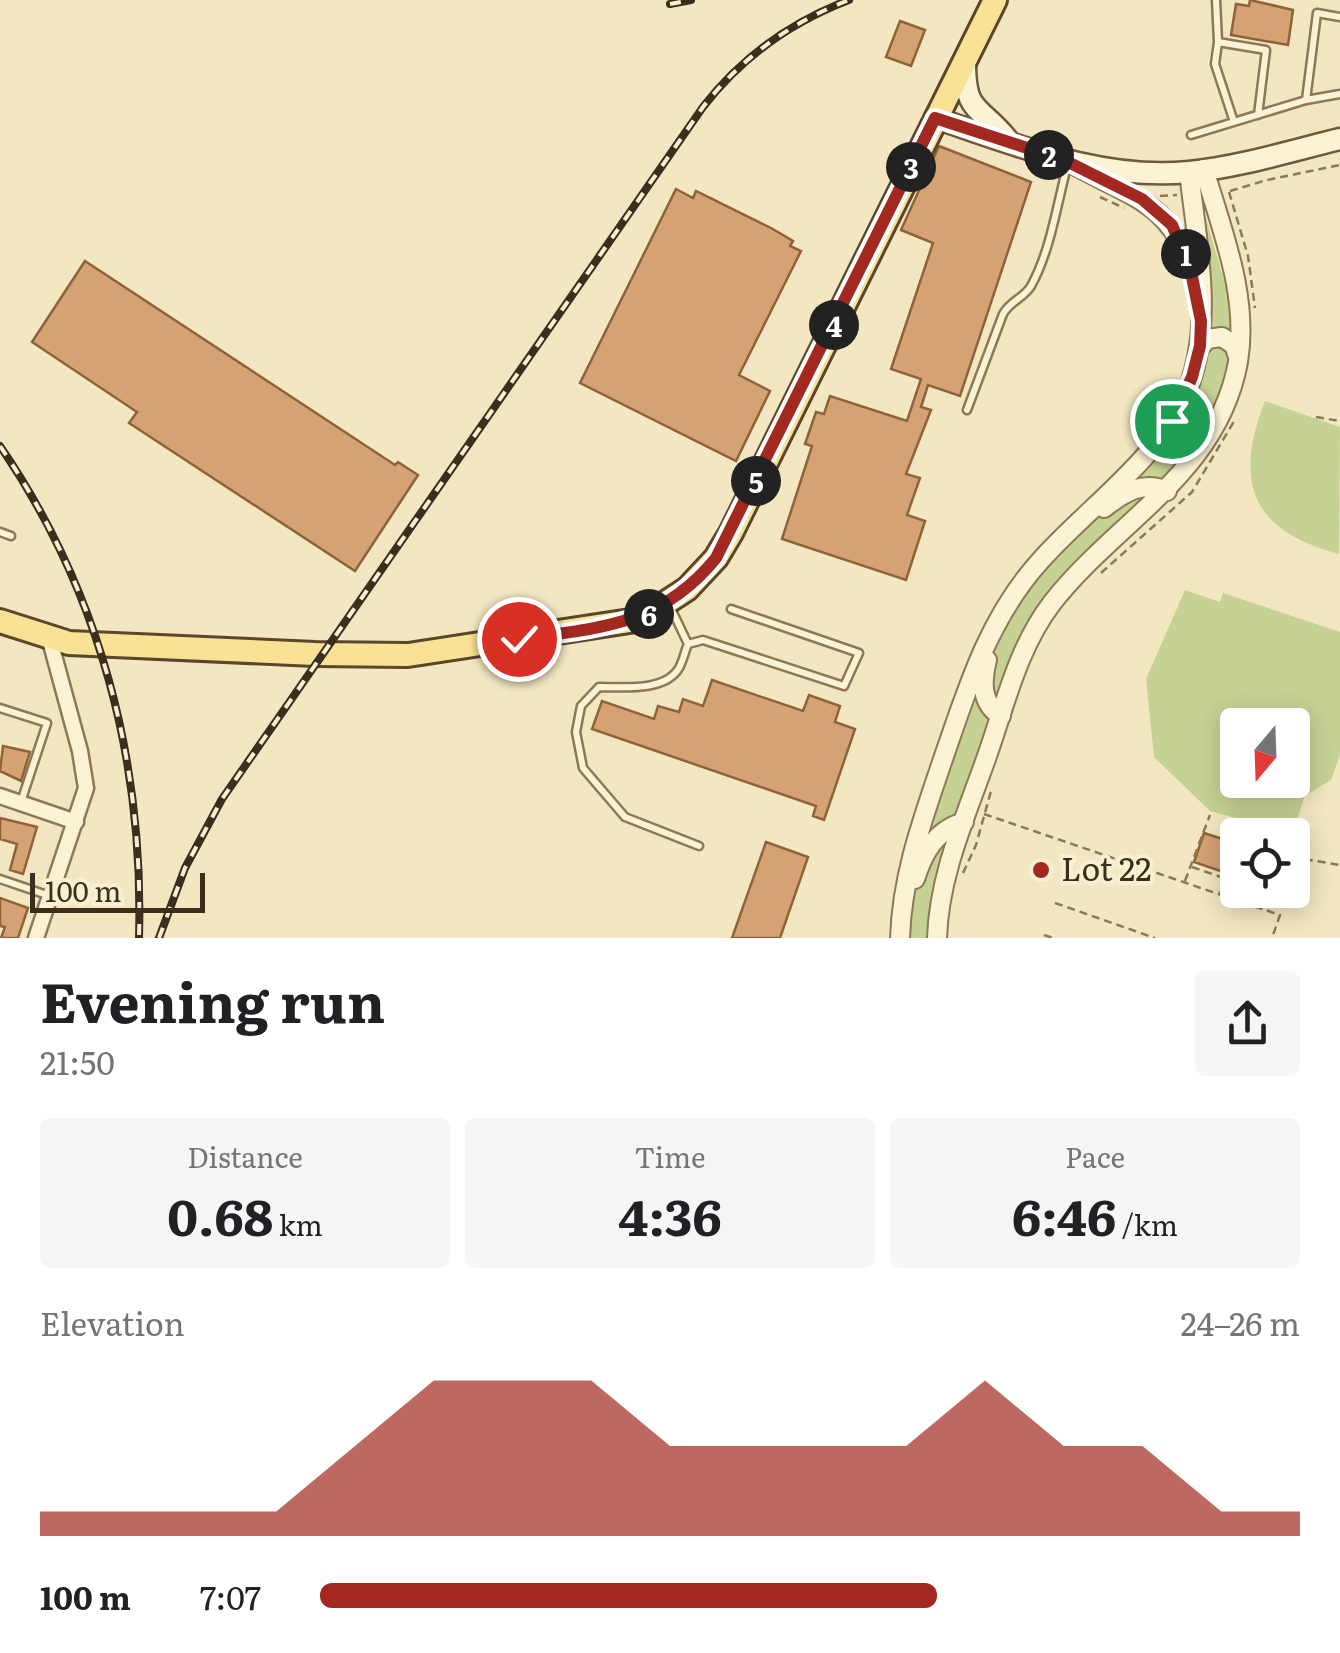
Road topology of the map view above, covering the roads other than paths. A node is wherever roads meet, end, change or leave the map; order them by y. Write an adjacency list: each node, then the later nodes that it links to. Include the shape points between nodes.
1 (994, 0): 5 (main road)
2 (1216, 0): 4 (lane)
3 (1340, 17): 7 (lane, via 1317,13)
4 (1218, 42): 8 (lane, via 1266,50); 10 (lane, via 1215,64)
5 (966, 61): 9 (main road); 13 (main road, via 966,95)
6 (1340, 94): 7 (lane)
7 (1306, 100): 8 (lane)
8 (1258, 115): 10 (lane)
9 (935, 118): 13 (main road); 24 (main road, via 731,533 703,574)
10 (1234, 122): 11 (lane)
11 (1191, 135)
12 (1340, 139): 15 (main road)
13 (1009, 142): 14 (main road)
14 (1066, 161): 15 (main road, via 1114,170); 16 (street, via 1135,195 1166,219 1186,253); 19 (lane, via 1040,265 1029,291 1008,305 996,328)
15 (1197, 171): 16 (street); 18 (street, via 1238,294)
16 (1200, 314): 17 (street)
17 (1199, 349): 18 (street, via 1207,339 1222,337); 21 (street, via 1166,430)
18 (1238, 357): 20 (street, via 1213,431)
19 (967, 410)
20 (1167, 491): 21 (street, via 1135,489); 31 (street, via 1046,612)
21 (1073, 528): 27 (street, via 1028,574)
22 (0, 532): 23 (lane)
23 (12, 536)
24 (668, 603): 28 (main road, via 612,626 408,655); 29 (lane)
25 (731, 609): 29 (lane, via 860,653 844,686 703,640)
26 (0, 621): 28 (main road)
27 (995, 626): 31 (street, via 983,683 990,708); 39 (street, via 917,836)
28 (50, 638): 34 (street, via 86,776)
29 (688, 644): 36 (lane, via 670,678 639,687 599,686 581,706 576,732 583,768 625,818)
30 (0, 708): 33 (lane, via 47,724)
31 (1001, 716): 35 (street)
32 (0, 796): 33 (street)
33 (20, 803): 34 (street)
34 (76, 822): 38 (street)
35 (964, 822): 39 (street, via 948,827 928,848); 41 (street, via 943,886)
36 (698, 846)
37 (0, 879): 38 (lane)
38 (51, 896): 40 (street)
39 (900, 933)
40 (36, 938)
41 (937, 938)

